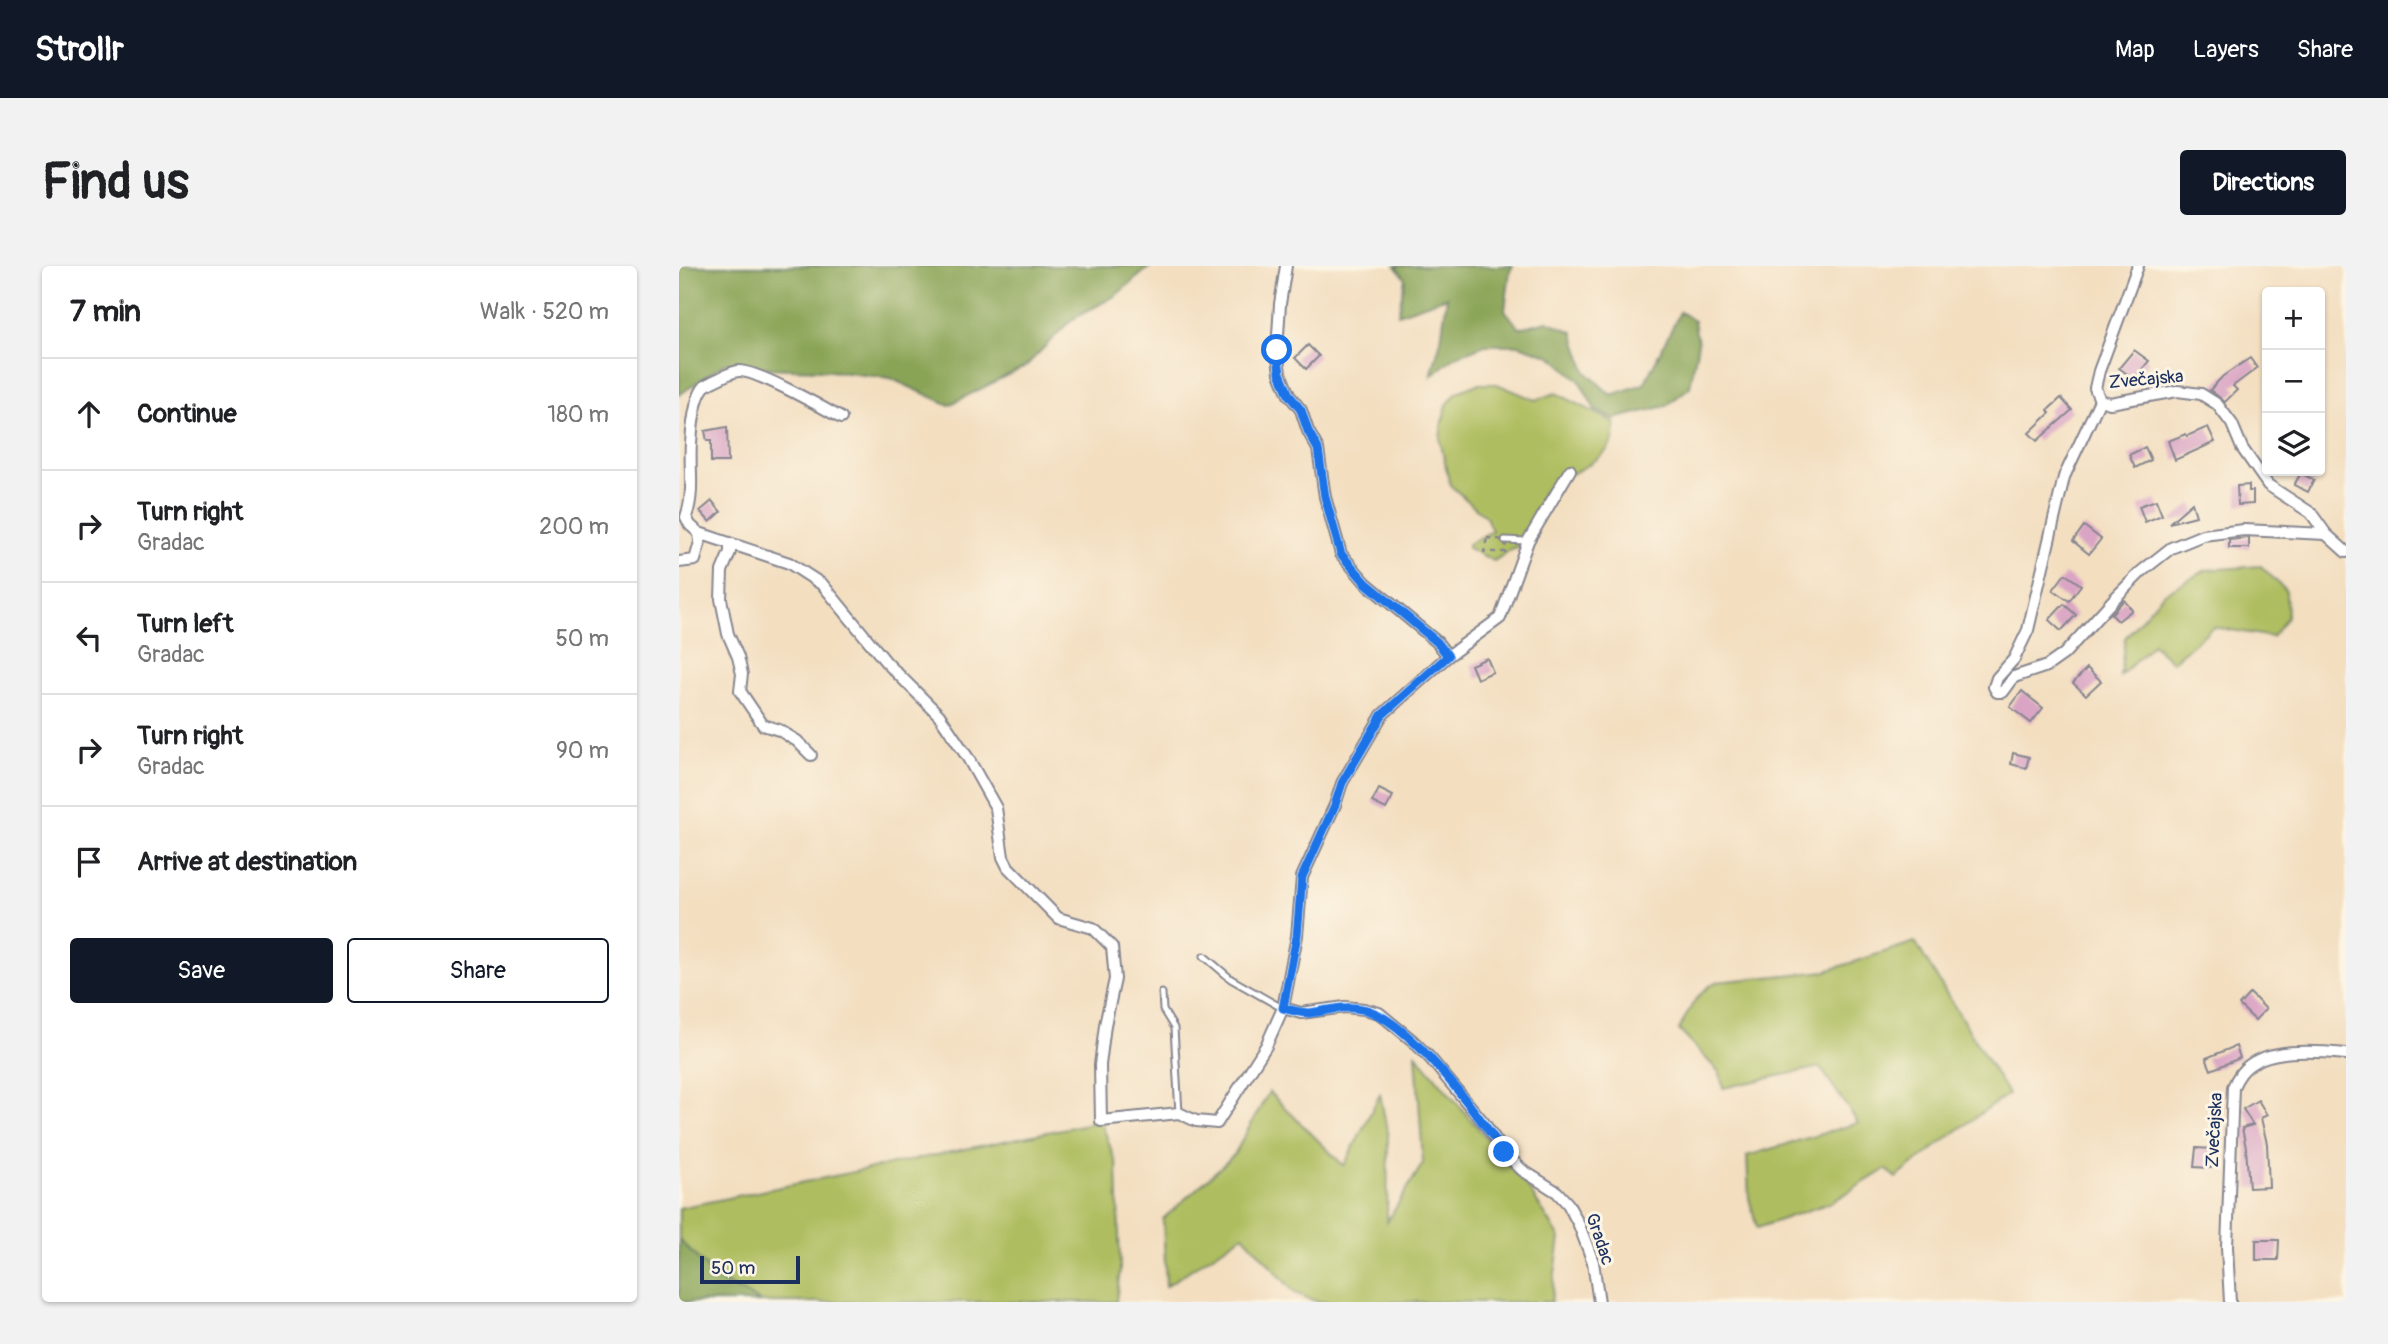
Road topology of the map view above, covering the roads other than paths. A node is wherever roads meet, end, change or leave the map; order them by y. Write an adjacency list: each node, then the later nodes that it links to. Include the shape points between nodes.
1 (1286, 266): 13 (street, via 1279,304 1280,373 1318,449 1341,554 1366,583)
2 (2139, 266): 3 (street, Zvečajska, via 2099,370 2095,388)
3 (2100, 400): 7 (street, Zvečajska, via 2110,403 2177,391 2201,394 2217,404 2232,424 2242,449 2268,485 2311,513); 7 (street, via 2064,477 2028,630 2014,659 1997,678 1997,692 2003,692 2014,677 2047,666 2064,654 2113,599 2171,548 2203,535 2244,530)
4 (841, 418): 6 (street, via 750,373 729,374 704,387 695,408 686,517)
5 (1570, 470): 9 (street)
6 (699, 533): 10 (street); 12 (street, via 695,560)
7 (2326, 534): 11 (street, Zvečajska)
8 (1505, 540): 9 (lane)
9 (1528, 541): 13 (street, via 1500,618)
10 (730, 545): 14 (street, via 722,571 721,599 727,634 742,674 740,691 763,725 797,741); 19 (street, via 789,563 823,585 886,662 939,716 968,758 996,808 1008,867 1058,918 1093,928 1112,947 1115,979 1100,1065 1101,1121)
11 (2346, 552)
12 (679, 562)
13 (1448, 656): 17 (street, via 1382,715 1342,783 1302,877 1297,936)
14 (811, 755)
15 (1204, 956): 17 (lane, via 1231,979)
16 (1163, 993): 19 (lane, via 1163,1010 1174,1028)
17 (1283, 1008): 19 (street, via 1266,1046 1217,1123); 20 (street, Gradac, via 1301,1013 1364,1009 1379,1013 1412,1040 1504,1152 1568,1203 1593,1262)
18 (2346, 1054): 21 (street, Zvečajska, via 2309,1051 2260,1059 2242,1071 2233,1087 2227,1247)
19 (1179, 1113)
20 (1599, 1302)
21 (2230, 1302)

